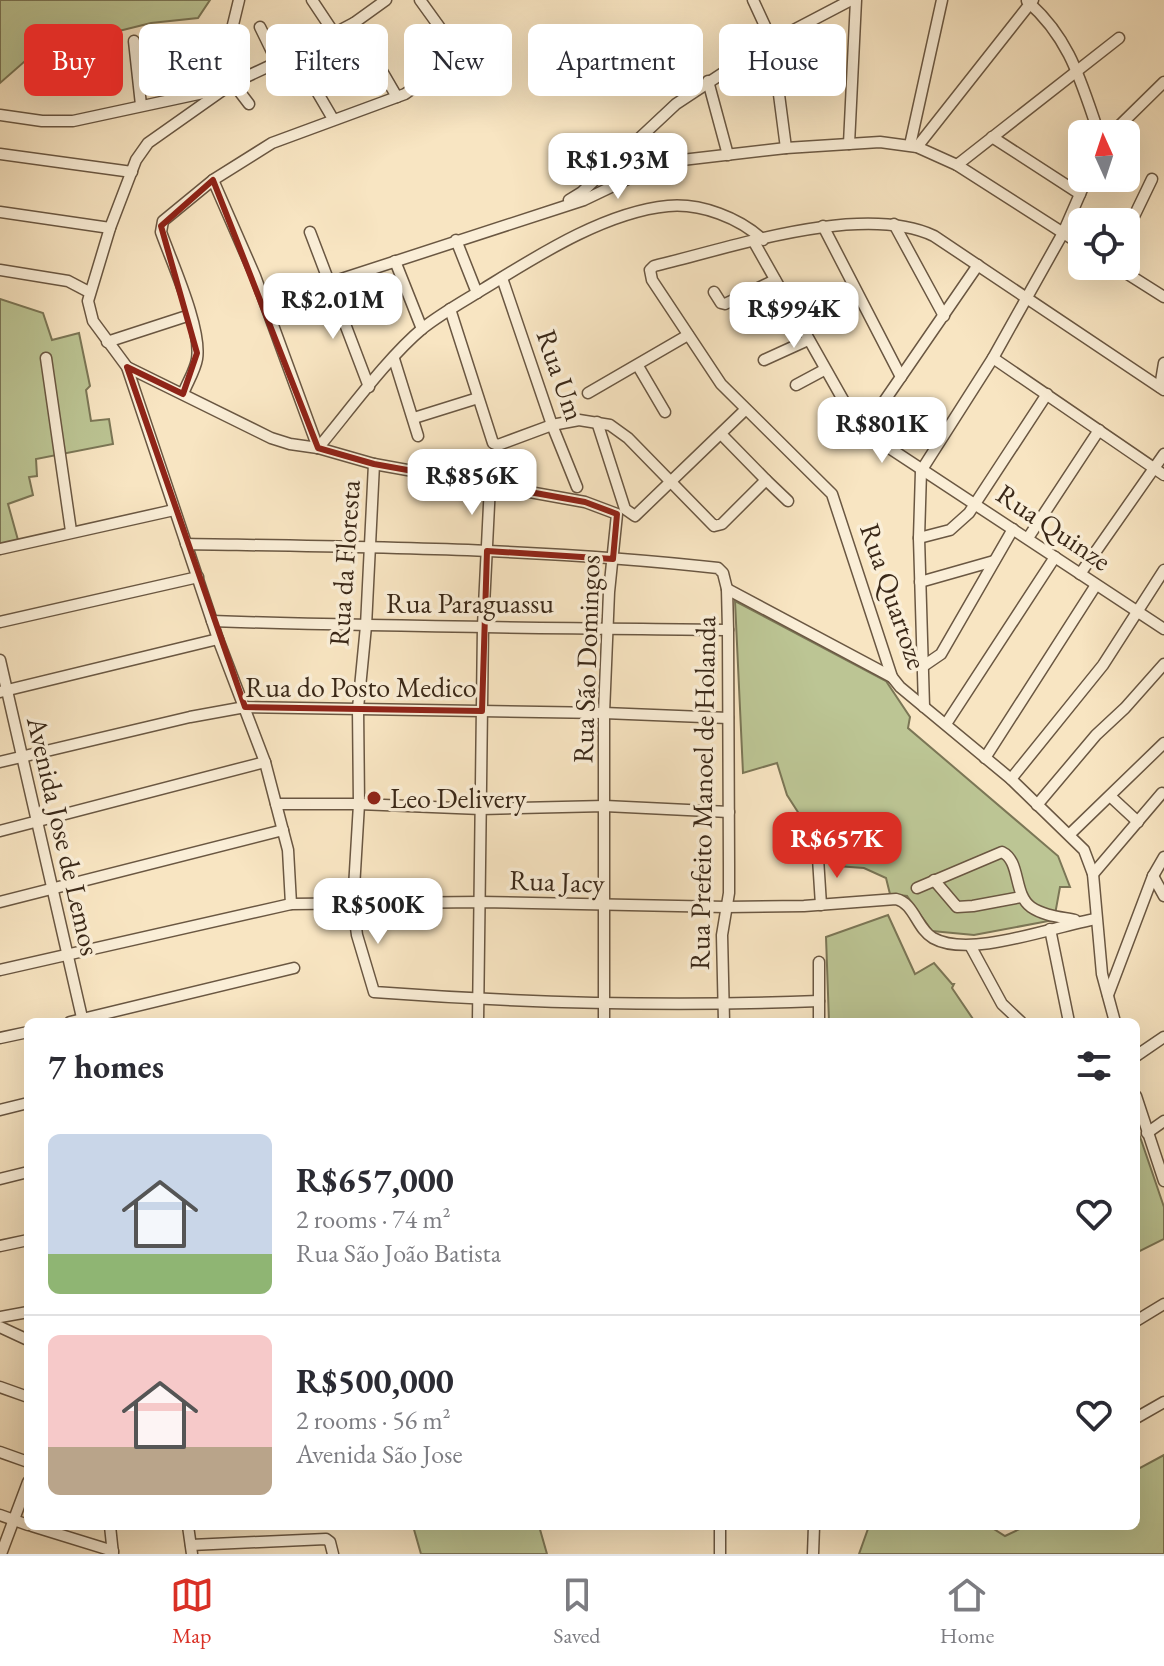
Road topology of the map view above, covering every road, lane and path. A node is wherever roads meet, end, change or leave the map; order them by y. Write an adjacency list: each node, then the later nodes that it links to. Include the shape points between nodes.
1 (239, 0): 10 (street)
2 (312, 0): 11 (street)
3 (386, 0): 9 (street)
4 (420, 0): 12 (street)
5 (753, 0): 13 (street)
6 (853, 0): 14 (street); 37 (street)
7 (942, 0): 38 (street)
8 (1029, 1): 19 (street, via 1055,28); 38 (street)
9 (354, 23): 29 (street)
10 (233, 24)
11 (328, 24)
12 (437, 24)
13 (764, 24)
14 (806, 24)
15 (260, 27): 17 (street)
16 (1119, 38): 19 (street)
17 (266, 39)
18 (134, 41): 31 (street)
19 (1077, 70): 34 (street); 36 (street)
20 (719, 74): 21 (street)
21 (708, 81): 41 (street); 47 (street)
22 (1164, 82): 35 (street)
23 (404, 94): 29 (street)
24 (184, 96): 31 (street)
25 (214, 96): 43 (street, via 148,143)
26 (240, 96): 30 (street)
27 (320, 96): 33 (street)
28 (779, 96): 39 (street)
29 (397, 97): 33 (street)
30 (249, 104)
31 (141, 105): 32 (street, via 73,121)
32 (0, 115)
33 (333, 119): 45 (street, via 272,143)
34 (1094, 120)
35 (1125, 120)
36 (992, 137): 42 (street); 46 (street)
37 (849, 144): 38 (street); 39 (street)
38 (914, 146): 42 (street)
39 (786, 148): 41 (street)
40 (0, 154): 43 (street)
41 (728, 155): 47 (street, via 651,168)
42 (957, 165): 54 (street)
43 (132, 172): 52 (street)
44 (1152, 179): 48 (street)
45 (213, 180): 71 (street, via 161,226); 102 (street, via 255,276)
46 (1080, 194): 54 (street)
47 (561, 206): 56 (street)
48 (1138, 208)
49 (0, 212): 52 (street)
50 (894, 224): 51 (street); 59 (street, via 934,236); 72 (street)
51 (823, 226): 57 (street); 85 (street)
52 (110, 228): 65 (street)
53 (310, 232): 64 (street)
54 (1063, 233): 55 (street); 69 (street)
55 (1068, 236)
56 (456, 240): 58 (street); 67 (street)
57 (758, 241): 61 (street, via 748,226 726,217 665,206 577,234); 62 (street); 74 (street, Rua Quartoze, via 650,270)
58 (395, 261): 64 (street); 73 (street)
59 (978, 265): 69 (street); 72 (street)
60 (0, 270): 65 (street, via 68,281)
61 (502, 278): 67 (street); 97 (street, Rua Um)
62 (775, 280): 66 (street, via 725,304); 75 (street)
63 (1137, 280): 68 (street)
64 (329, 283): 87 (street)
65 (89, 292): 76 (street, via 89,311)
66 (714, 292)
67 (477, 293): 70 (street)
68 (1164, 297)
69 (1026, 299): 78 (street); 88 (street)
70 (450, 309): 73 (street); 92 (street)
71 (190, 315): 76 (street); 90 (street, via 197,360)
72 (944, 316): 85 (street)
73 (422, 329): 79 (street)
74 (688, 335): 82 (street); 93 (street, Rua Quartoze)
75 (808, 340): 80 (street); 84 (street)
76 (107, 342): 83 (street)
77 (46, 358): 115 (street)
78 (993, 358): 91 (street); 105 (street)
79 (394, 359): 87 (street); 95 (street)
80 (764, 360)
81 (1164, 363): 88 (street)
82 (638, 366): 89 (street); 94 (street)
83 (127, 367): 90 (street); 113 (street)
84 (824, 370): 86 (street); 99 (street)
85 (901, 377): 99 (street)
86 (796, 385)
87 (369, 387): 102 (street)
88 (1163, 388)
89 (588, 393)
90 (183, 394): 102 (street, via 271,438)
91 (1047, 394): 98 (street); 112 (street)
92 (478, 398): 95 (street); 97 (street, via 498,445)
93 (745, 410): 100 (street); 143 (street, Rua Quartoze, via 832,494)
94 (665, 412)
95 (414, 418): 101 (street)
96 (597, 422): 97 (street); 108 (street, via 618,429); 108 (street, via 628,513 635,516)
97 (552, 425): 110 (street, Rua Um)
98 (1099, 430): 106 (street); 117 (street)
99 (863, 432): 105 (street, Rua Quinze)
100 (721, 434): 107 (street); 108 (street)
101 (418, 436)
102 (318, 448): 104 (street)
103 (1164, 454): 106 (street)
104 (374, 464): 109 (street); 119 (street, Rua da Floresta)
105 (921, 471): 112 (street, Rua Quinze); 116 (street)
106 (1159, 472): 126 (street)
107 (766, 480): 108 (street, via 714,526); 111 (street)
108 (672, 481)
109 (490, 485): 121 (street); 123 (street, Rua São Domingos, via 585,502 617,514)
110 (577, 487)
111 (788, 501)
112 (975, 503): 114 (street, Rua Quinze); 116 (street, via 950,530)
113 (174, 510): 115 (street); 118 (street)
114 (1013, 529): 117 (street, Rua Quinze); 124 (street)
115 (71, 531): 120 (street)
116 (919, 538): 128 (street)
117 (1028, 538): 122 (street, Rua Quinze)
118 (186, 544): 119 (street); 127 (street)
119 (371, 547): 121 (street); 134 (street, Rua da Floresta)
120 (0, 549)
121 (487, 551): 123 (street); 135 (street)
122 (1055, 557): 126 (street, Rua Quinze); 151 (street)
123 (613, 559): 130 (street, Rua Prefeito Manoel de Holanda, via 718,568); 136 (street, Rua São Domingos)
124 (994, 561): 128 (street); 142 (street, via 941,654)
125 (1164, 570): 131 (street)
126 (1080, 574): 129 (street, Rua Quinze)
127 (198, 577): 132 (street); 133 (street)
128 (920, 582): 142 (street)
129 (1096, 585): 131 (street, Rua Quinze); 154 (street)
130 (727, 589): 138 (street, Rua Prefeito Manoel de Holanda); 143 (street)
131 (1137, 610): 137 (street, Rua Quinze); 157 (street, via 1103,665)
132 (212, 621): 134 (street, Rua Paraguassu); 139 (street)
133 (0, 622)
134 (366, 626): 135 (street, Rua Paraguassu); 147 (street, Rua da Floresta)
135 (483, 626): 136 (street, Rua Paraguassu); 148 (street)
136 (608, 628): 138 (street, Rua Paraguassu); 149 (street, Rua São Domingos)
137 (1164, 629)
138 (728, 630): 150 (street, Rua Prefeito Manoel de Holanda)
139 (218, 639): 144 (street); 145 (street)
140 (0, 660): 144 (street, Avenida Jose de Lemos)
141 (1164, 664): 162 (street)
142 (922, 667): 146 (street)
143 (892, 677): 146 (street, Rua Quartoze)
144 (3, 691): 153 (street, Avenida Jose de Lemos)
145 (245, 707): 147 (street, Rua do Posto Medico); 153 (street, Rua do Posto Medico); 156 (street)
146 (924, 707): 151 (street, Rua Quartoze)
147 (358, 708): 148 (street, Rua do Posto Medico); 161 (street, Rua da Floresta)
148 (482, 711): 149 (street, Rua do Posto Medico); 164 (street)
149 (604, 713): 150 (street, Rua do Posto Medico); 163 (street, Rua São Domingos)
150 (728, 718): 165 (street, Rua Prefeito Manoel de Holanda)
151 (946, 724): 154 (street, Rua Quartoze)
152 (1164, 743): 159 (street)
153 (21, 757): 155 (street, Rua do Posto Medico); 166 (street, Avenida Jose de Lemos)
154 (985, 758): 157 (street, Rua Quartoze)
155 (0, 762)
156 (265, 762): 160 (street); 166 (street)
157 (1011, 779): 162 (street, Rua Quartoze)
158 (1162, 793): 167 (street)
159 (1110, 796): 167 (street); 170 (street)
160 (276, 804): 161 (street); 168 (street)
161 (359, 804): 164 (street); 183 (street, Rua da Floresta)
162 (1037, 805): 170 (street, Rua Quartoze)
163 (605, 806): 164 (street); 165 (street); 185 (street, Rua São Domingos)
164 (481, 809): 181 (street)
165 (729, 812): 186 (street, Rua Prefeito Manoel de Holanda)
166 (36, 822): 169 (street); 177 (street, Avenida Jose de Lemos)
167 (1138, 822): 173 (street)
168 (283, 830): 177 (street); 182 (street)
169 (0, 831)
170 (1070, 834): 173 (street, Rua Quartoze, via 1084,850)
171 (1164, 857): 174 (street)
172 (818, 858): 184 (street)
173 (1093, 874): 187 (street, Rua Quartoze)
174 (1153, 876): 178 (street); 195 (street)
175 (934, 880): 176 (street); 179 (street, via 957,907); 179 (street, via 1002,852 1011,861)
176 (917, 888)
177 (52, 889): 180 (street); 191 (street, Avenida Jose de Lemos)
178 (1164, 896)
179 (1021, 897): 188 (street, via 1041,912)
180 (0, 902)
181 (480, 902): 183 (street, Rua Jacy); 185 (street, Rua Jacy); 196 (street)
182 (291, 904): 183 (street, Rua Jacy); 191 (street, Rua Jacy)
183 (353, 905): 196 (street, Rua da Floresta, via 374,992)
184 (821, 905): 186 (street, Rua Jacy); 190 (street, Rua Jacy, via 902,900 933,938)
185 (603, 906): 186 (street, Rua Jacy); 198 (street, Rua São Domingos)
186 (726, 907): 199 (street, Rua Prefeito Manoel de Holanda)
187 (1096, 919): 188 (street, Rua Jacy); 195 (street, Rua Quartoze)
188 (1081, 921): 189 (street, Rua Jacy)
189 (1050, 929): 190 (street, Rua Jacy); 207 (street)
190 (971, 947): 206 (street, via 1002,1004)
191 (66, 955): 194 (street, Rua Jacy); 200 (street, Avenida Jose de Lemos)
192 (819, 962): 197 (street)
193 (294, 968): 201 (street)
194 (0, 970)
195 (1108, 997): 208 (street, Rua Quartoze)
196 (478, 1000): 198 (street); 202 (street)
197 (819, 1001): 199 (street); 205 (street)
198 (604, 1002): 199 (street); 203 (street, Rua São Domingos)
199 (724, 1005): 204 (street, Rua Prefeito Manoel de Holanda)
200 (82, 1018)
201 (91, 1018)
202 (478, 1018)
203 (604, 1018)
204 (724, 1018)
205 (819, 1018)
206 (1017, 1018)
207 (1068, 1018)
208 (1114, 1018)
209 (24, 1033): 211 (street)
210 (1164, 1037): 212 (street)
211 (0, 1038)
212 (1140, 1053)
213 (24, 1104): 215 (street)
214 (1140, 1109): 217 (street)
215 (0, 1110)
216 (1164, 1121): 217 (street)
217 (1147, 1133): 220 (street)
218 (24, 1173): 219 (street)
219 (0, 1179)
220 (1164, 1181)
221 (24, 1241): 222 (street)
222 (0, 1246)
223 (1164, 1304): 226 (street)
224 (24, 1313): 225 (street)
225 (0, 1317)
226 (1140, 1319)
227 (0, 1327): 228 (street)
228 (24, 1338)
229 (0, 1387): 230 (street)
230 (24, 1396)
231 (1164, 1402): 232 (street)
232 (1140, 1416)
233 (0, 1452): 234 (street)
234 (24, 1461)
235 (24, 1492): 237 (street)
236 (0, 1515): 237 (street)
237 (13, 1520): 238 (street); 245 (street)
238 (24, 1523)
239 (45, 1530): 244 (street)
240 (110, 1530): 244 (street)
241 (720, 1530): 247 (street)
242 (814, 1530): 248 (street)
243 (191, 1549): 246 (street, via 326,1539)
244 (113, 1552)
245 (1, 1554)
246 (333, 1554)
247 (720, 1554)
248 (813, 1554)

